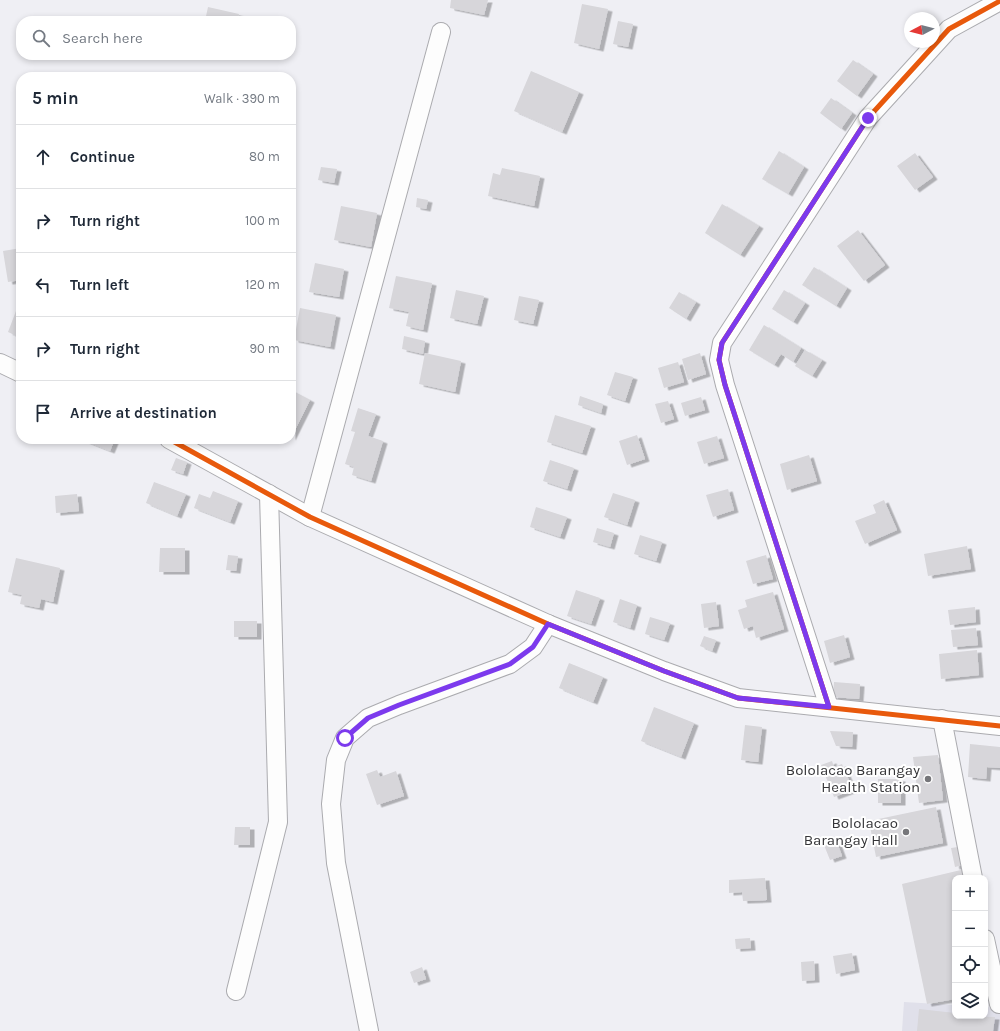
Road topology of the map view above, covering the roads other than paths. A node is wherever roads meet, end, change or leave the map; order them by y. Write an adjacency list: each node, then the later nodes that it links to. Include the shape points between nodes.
1 (1000, 1): 9 (street, via 949,29 868,118 722,343 719,360 725,385)
2 (441, 32): 7 (street)
3 (0, 363): 4 (street)
4 (16, 371)
5 (178, 444): 6 (street)
6 (269, 494): 7 (street); 14 (street, via 278,822)
7 (310, 517): 8 (street)
8 (548, 624): 9 (street, via 738,698); 16 (street, via 533,647 510,664 368,718 345,738 336,760 331,804 336,863)
9 (829, 707): 10 (street)
10 (942, 719): 11 (street); 12 (street)
11 (1000, 726)
12 (972, 875)
13 (987, 947): 15 (street)
14 (236, 991)
15 (999, 1004)
16 (369, 1031)

